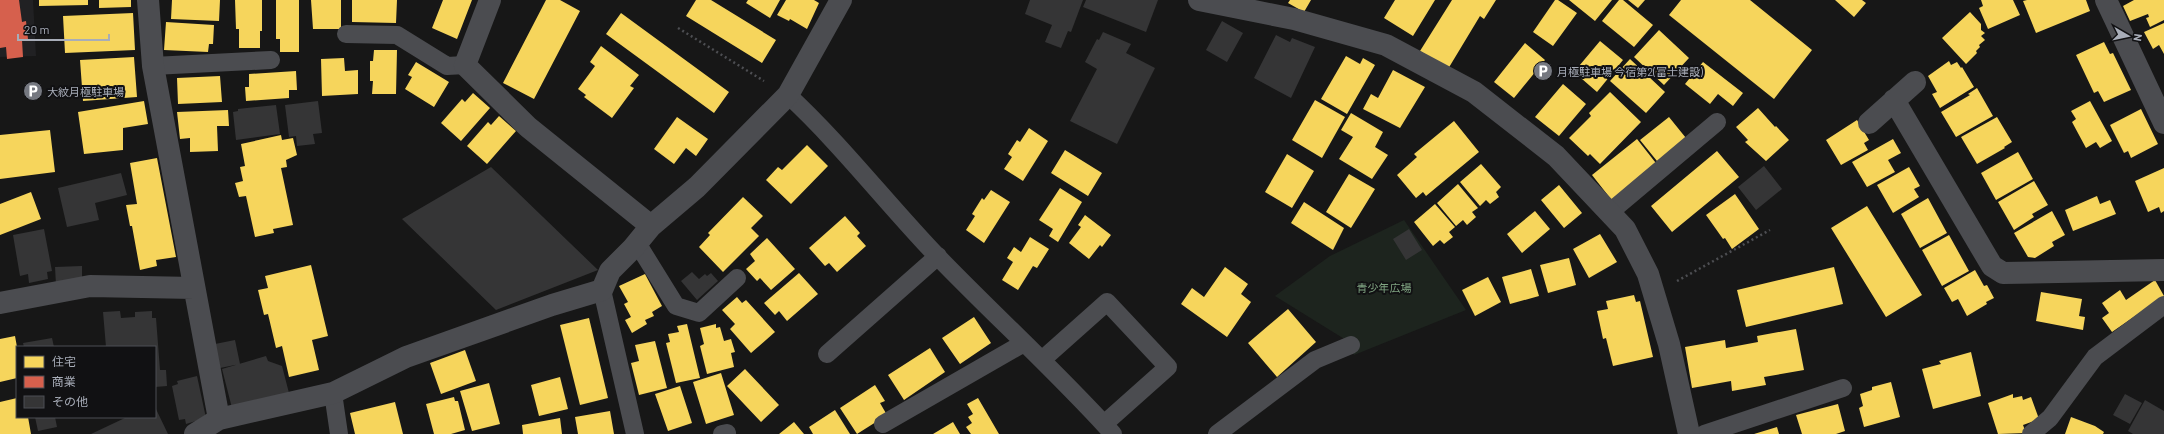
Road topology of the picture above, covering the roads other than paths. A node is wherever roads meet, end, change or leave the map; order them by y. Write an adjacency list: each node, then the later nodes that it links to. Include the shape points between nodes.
1 (148, 0): 9 (street)
2 (490, 0): 8 (street)
3 (841, 0): 11 (street)
4 (1199, 0): 16 (street, via 1294,18 1386,45 1474,92 1556,156)
5 (2106, 0): 14 (street)
6 (346, 34): 8 (lane, via 398,35 447,66)
7 (271, 60): 9 (lane)
8 (465, 65): 17 (street, via 528,127)
9 (153, 66): 22 (street)
10 (1915, 82): 12 (street)
11 (788, 95): 17 (street, via 697,188); 19 (lane, via 816,122)
12 (1894, 100): 15 (street); 20 (street, via 1992,266 2003,273)
13 (1717, 122): 16 (lane)
14 (2164, 123)
15 (1869, 124)
16 (1610, 212): 39 (street, via 1625,229 1648,274 1669,344)
17 (651, 226): 18 (street)
18 (637, 243): 21 (lane, via 676,306 699,313); 23 (street, via 610,271)
19 (938, 256): 26 (lane); 28 (lane)
20 (2164, 270)
21 (737, 278)
22 (194, 288): 24 (street, via 90,286); 32 (street)
23 (602, 290): 31 (street, via 406,357); 37 (lane)
24 (0, 303)
25 (2164, 305): 41 (lane, via 2095,357 2050,418)
26 (1024, 343): 29 (lane); 33 (lane)
27 (1351, 345): 38 (lane, via 1315,360)
28 (827, 354)
29 (1043, 359): 34 (lane); 34 (lane, via 1107,302 1168,367)
30 (1843, 388): 40 (lane)
31 (332, 393): 32 (street); 36 (lane)
32 (219, 419): 35 (street)
33 (883, 424)
34 (1109, 429)
35 (195, 434)
36 (339, 434)
37 (635, 434)
38 (1217, 434)
39 (1688, 434)
40 (1704, 434)
41 (2031, 434)

